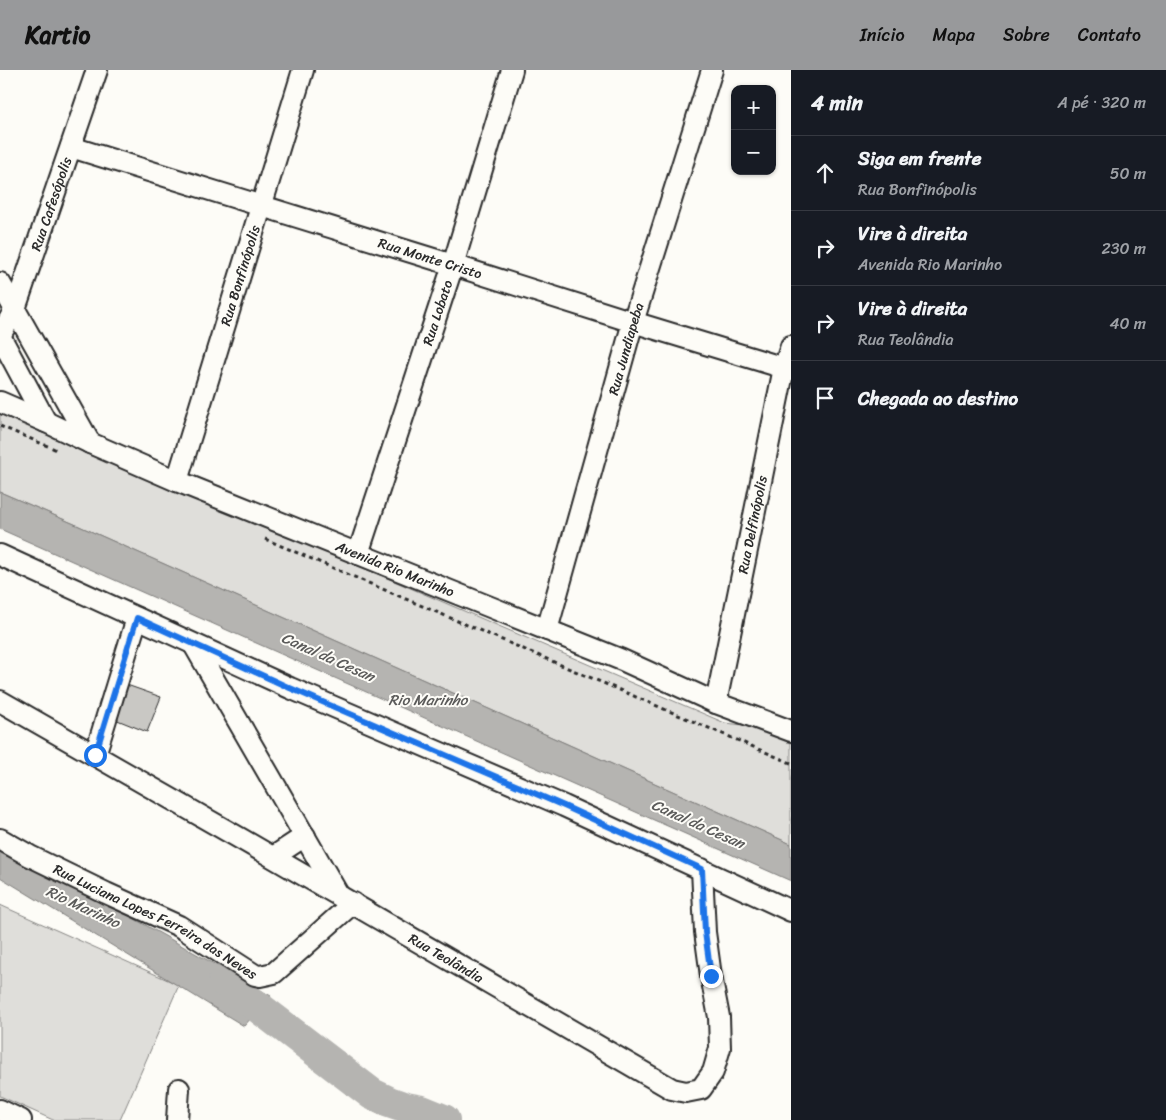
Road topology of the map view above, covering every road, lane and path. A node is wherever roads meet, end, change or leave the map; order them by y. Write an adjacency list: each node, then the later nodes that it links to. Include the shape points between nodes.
1 (97, 70): 5 (street, Rua Cafesópolis)
2 (302, 70): 6 (street, Rua Bonfinópolis)
3 (512, 70): 7 (street, Rua Lobato)
4 (712, 70): 10 (street, Rua Jundiapeba)
5 (71, 147): 6 (street, Rua Monte Cristo); 9 (street, Rua Cafesópolis)
6 (261, 205): 7 (street, Rua Monte Cristo); 19 (street, Rua Bonfinópolis)
7 (453, 265): 10 (street, Rua Monte Cristo); 21 (street, Rua Lobato)
8 (0, 283): 9 (street)
9 (15, 309): 11 (street, Rua Cafesópolis); 17 (street)
10 (633, 322): 13 (street, Rua Monte Cristo); 24 (street, Rua Jundiapeba)
11 (0, 336): 15 (street)
12 (791, 346): 13 (street, Rua Delfinópolis)
13 (788, 369): 27 (street, Rua Delfinópolis)
14 (0, 402): 15 (street, Avenida Rio Marinho)
15 (46, 422): 17 (street, Avenida Rio Marinho)
16 (0, 426): 18 (path)
17 (90, 443): 19 (street, Avenida Rio Marinho)
18 (64, 453)
19 (177, 481): 21 (street, Avenida Rio Marinho)
20 (258, 536): 30 (path)
21 (358, 554): 24 (street, Avenida Rio Marinho)
22 (0, 555): 23 (street)
23 (137, 618): 25 (street); 29 (street)
24 (547, 630): 27 (street, Avenida Rio Marinho)
25 (194, 645): 31 (street); 34 (street)
26 (0, 700): 29 (street, Rua Teolândia)
27 (716, 702): 28 (street, Avenida Rio Marinho)
28 (791, 731)
29 (95, 755): 33 (street, Rua Teolândia)
30 (791, 763)
31 (305, 836): 33 (street); 35 (street)
32 (0, 838): 35 (street, Rua Luciana Lopes Ferreira das Neves, via 30,856 179,926 260,976 274,973)
33 (273, 857): 35 (street, Rua Teolândia)
34 (702, 869): 35 (street, Rua Teolândia, via 705,932 720,1048 714,1072 701,1089 686,1092 672,1089); 36 (street)
35 (346, 899)
36 (791, 911)
37 (179, 1089): 40 (street)
38 (0, 1110): 39 (street)
39 (21, 1120)
40 (177, 1120)

